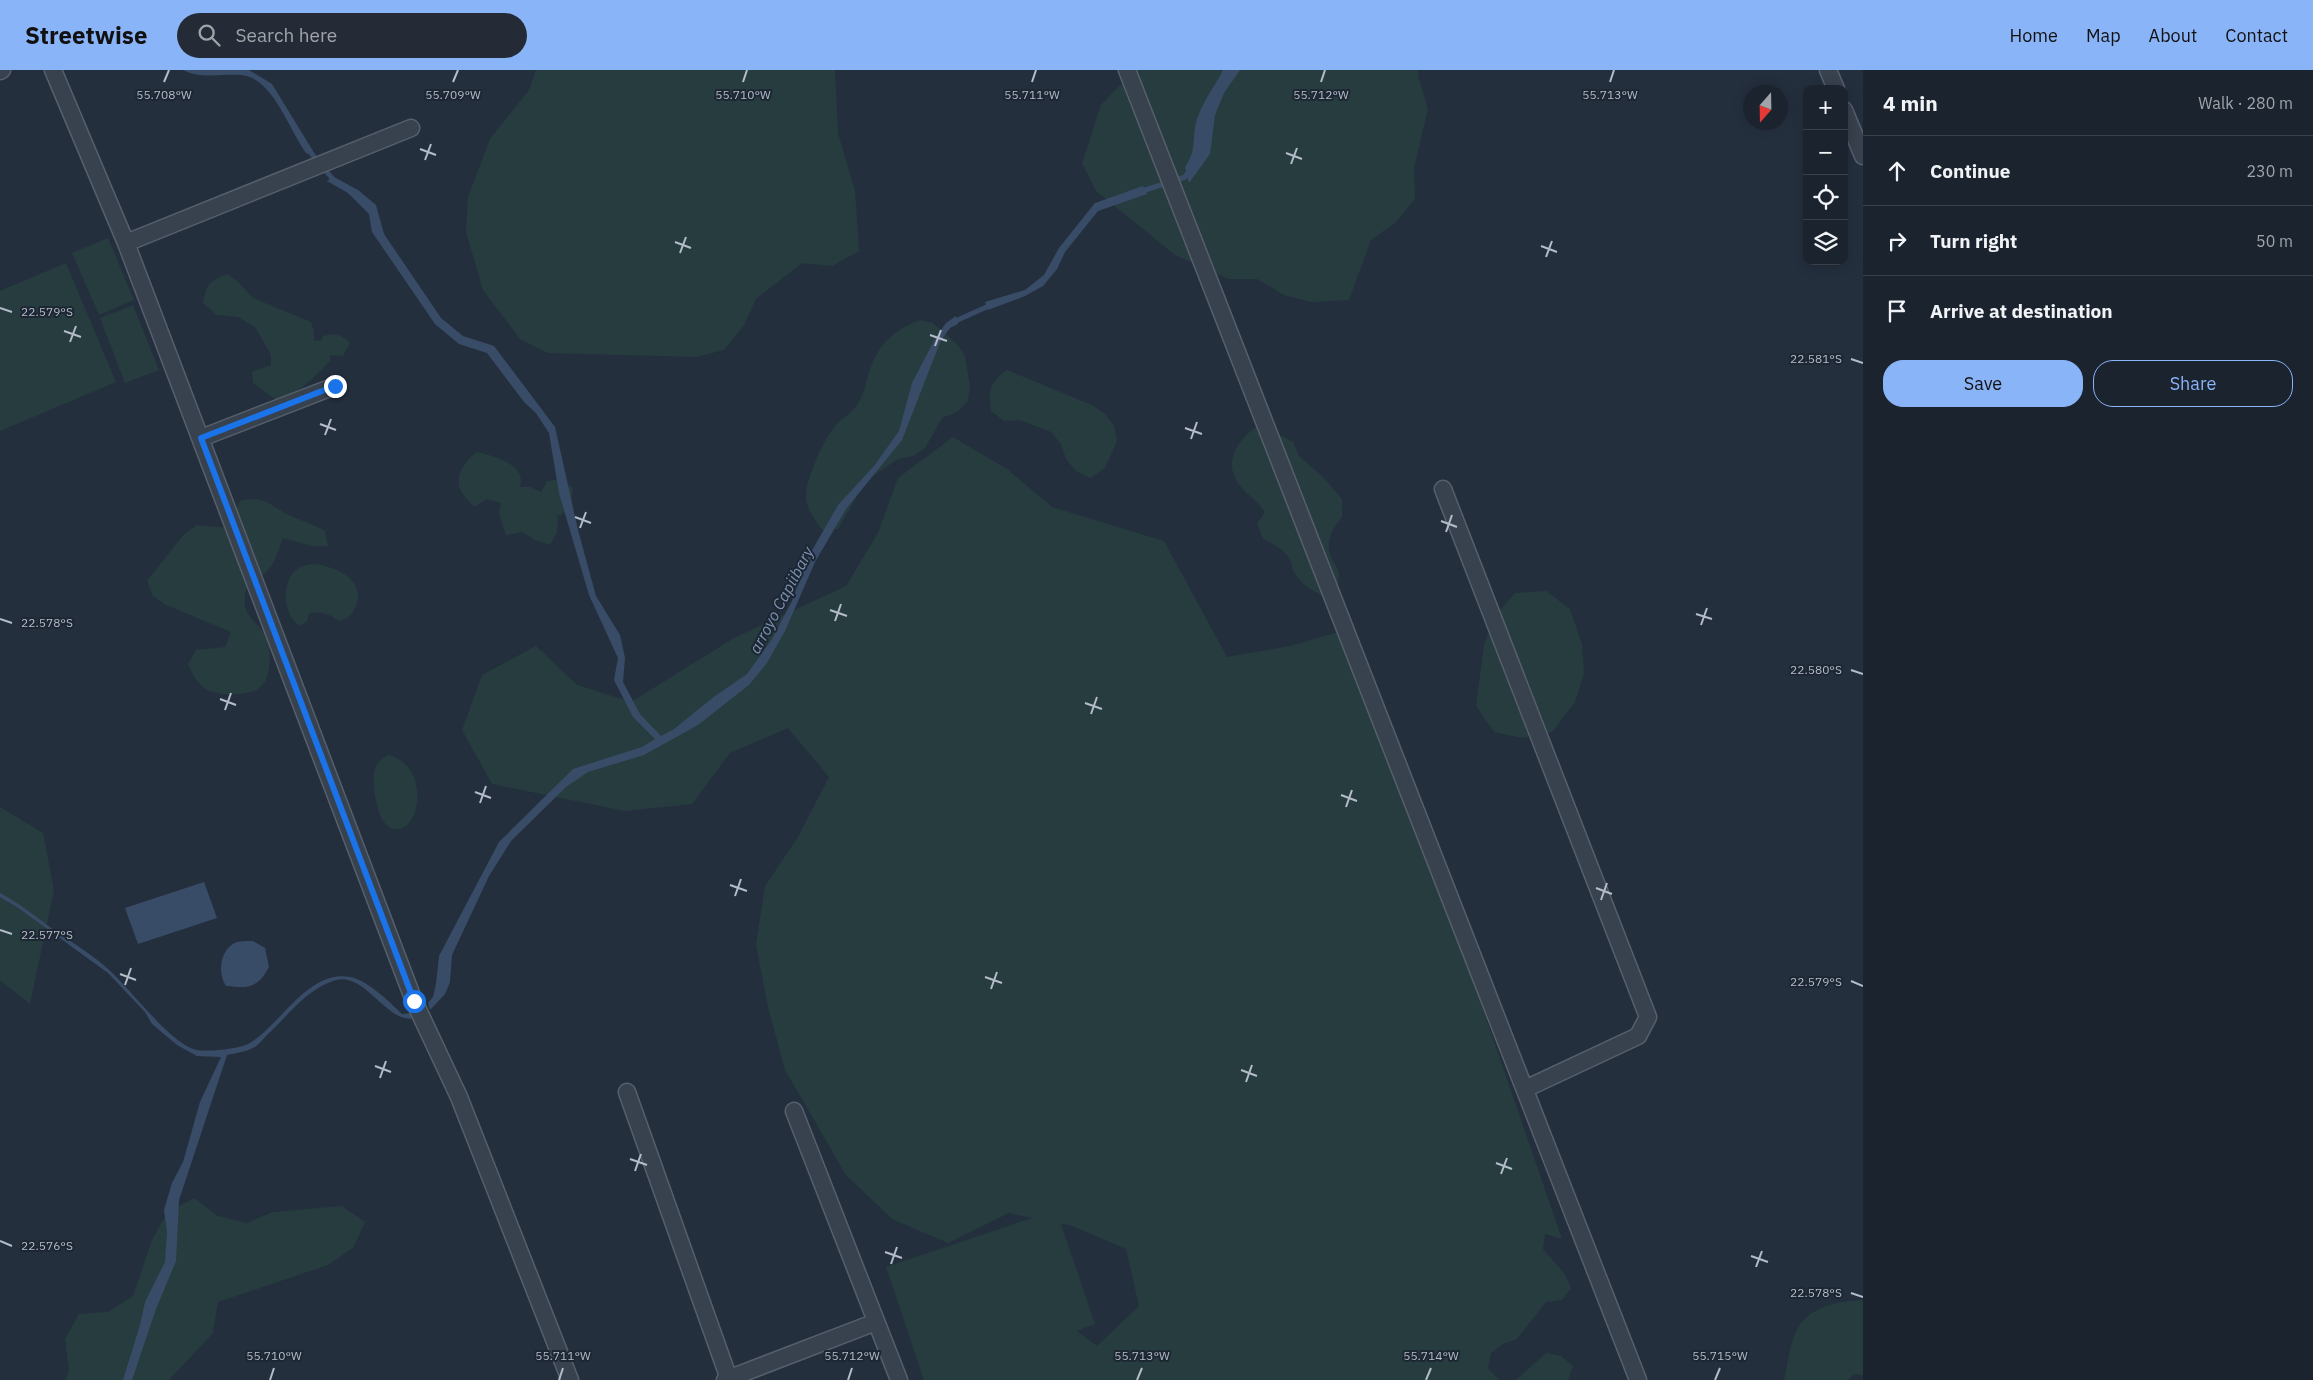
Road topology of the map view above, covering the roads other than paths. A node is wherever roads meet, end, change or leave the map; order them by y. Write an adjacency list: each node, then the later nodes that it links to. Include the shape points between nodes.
1 (53, 70): 8 (street)
2 (1127, 70): 12 (street)
3 (1828, 70): 4 (street)
4 (1834, 85)
5 (1848, 120): 7 (street)
6 (411, 128): 8 (street)
7 (1863, 156)
8 (126, 243): 10 (street)
9 (335, 386): 10 (street)
10 (201, 438): 17 (street, via 414,1001 459,1097)
11 (1443, 489): 12 (street, via 1648,1018 1638,1036)
12 (1525, 1089): 19 (street)
13 (627, 1092): 16 (street)
14 (794, 1111): 15 (street)
15 (876, 1322): 16 (street); 18 (street)
16 (727, 1379)
17 (570, 1380)
18 (899, 1380)
19 (1638, 1380)

